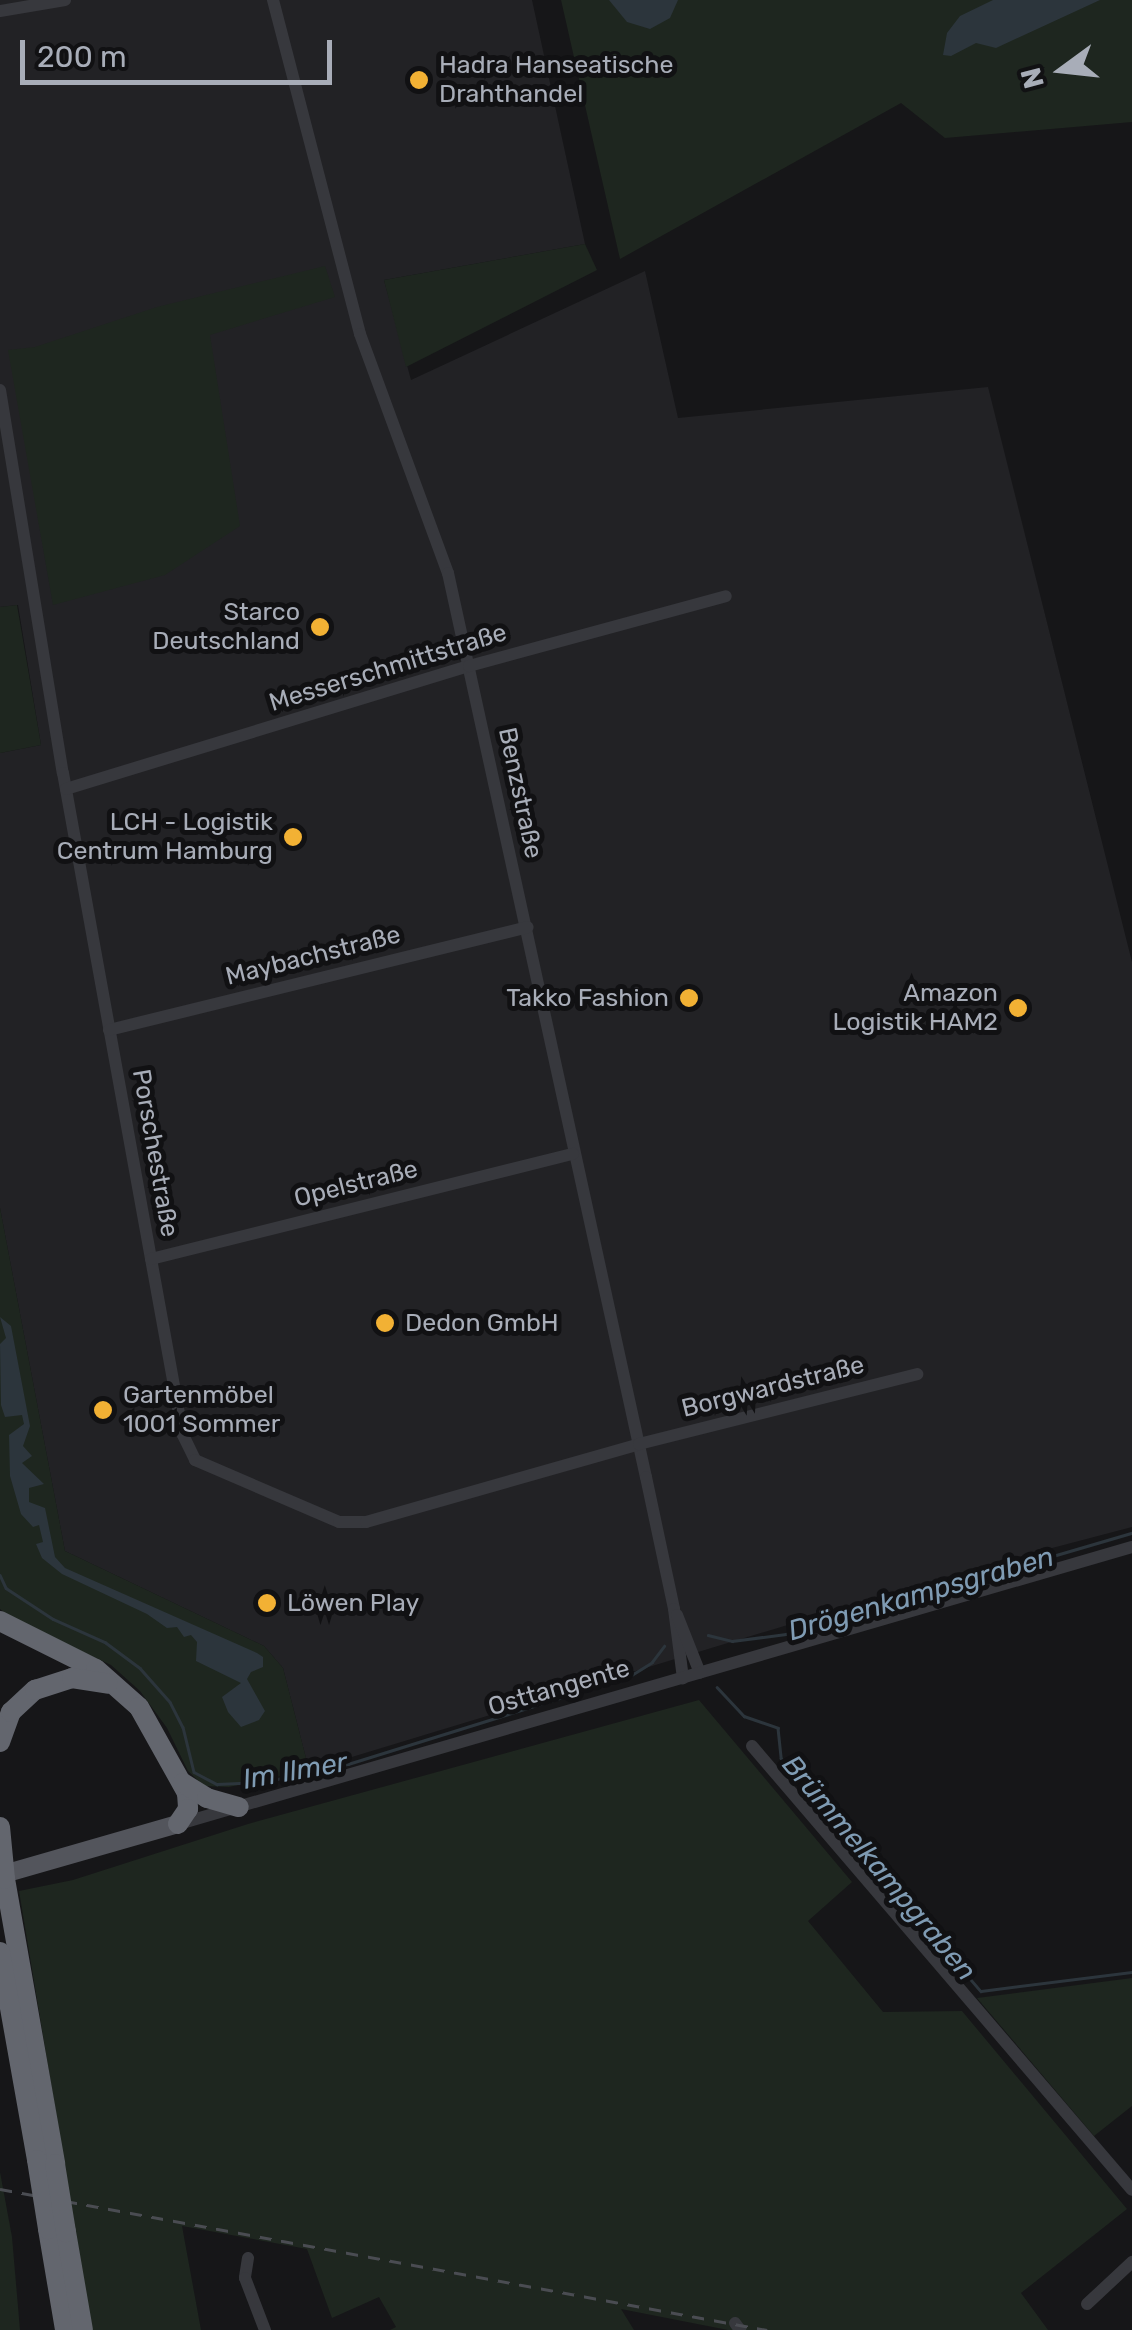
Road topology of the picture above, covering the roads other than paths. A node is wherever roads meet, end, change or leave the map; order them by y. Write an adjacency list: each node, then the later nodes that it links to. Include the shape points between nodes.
1 (65, 0): 3 (street)
2 (274, 0): 6 (street, Benzstraße, via 360,334 442,552)
3 (0, 11)
4 (0, 390): 7 (street, Porschestraße)
5 (726, 596): 6 (street, Messerschmittstraße)
6 (469, 666): 7 (street, Messerschmittstraße); 8 (street, Benzstraße)
7 (66, 789): 9 (street, Porschestraße)
8 (527, 927): 9 (street, Maybachstraße); 10 (street, Benzstraße)
9 (109, 1030): 11 (street, Porschestraße)
10 (572, 1154): 11 (street, Opelstraße); 13 (street, Benzstraße)
11 (151, 1259): 13 (street, Porschestraße, via 183,1436 196,1460 339,1522 366,1522)
12 (918, 1374): 13 (street, Borgwardstraße)
13 (638, 1444): 15 (street, Benzstraße)
14 (1132, 1547): 17 (street, Osttangente)
15 (674, 1610): 17 (street, Benzstraße); 18 (street, Benzstraße)
16 (0, 1621): 19 (highway, via 82,1660)
17 (700, 1673): 18 (street, Osttangente)
18 (683, 1678): 24 (street, Osttangente)
19 (119, 1688): 20 (highway, via 82,1679 46,1684 11,1712); 22 (highway, via 150,1721)
20 (0, 1742)
21 (752, 1746): 31 (street)
22 (169, 1759): 23 (highway); 25 (highway)
23 (183, 1783): 24 (highway); 25 (highway, via 189,1804)
24 (239, 1806): 25 (street, Osttangente)
25 (178, 1824): 28 (main road, Osttangente)
26 (0, 1827): 28 (highway, bridge)
27 (0, 1852): 28 (highway, bridge)
28 (3, 1877): 30 (highway)
29 (0, 1952): 30 (highway)
30 (46, 2162): 32 (highway, bridge)
31 (1132, 2190)
32 (58, 2231): 36 (highway); 37 (highway)
33 (248, 2258): 38 (street, via 246,2278)
34 (1132, 2262): 35 (street)
35 (1087, 2304)
36 (65, 2330)
37 (83, 2330)
38 (265, 2330)

